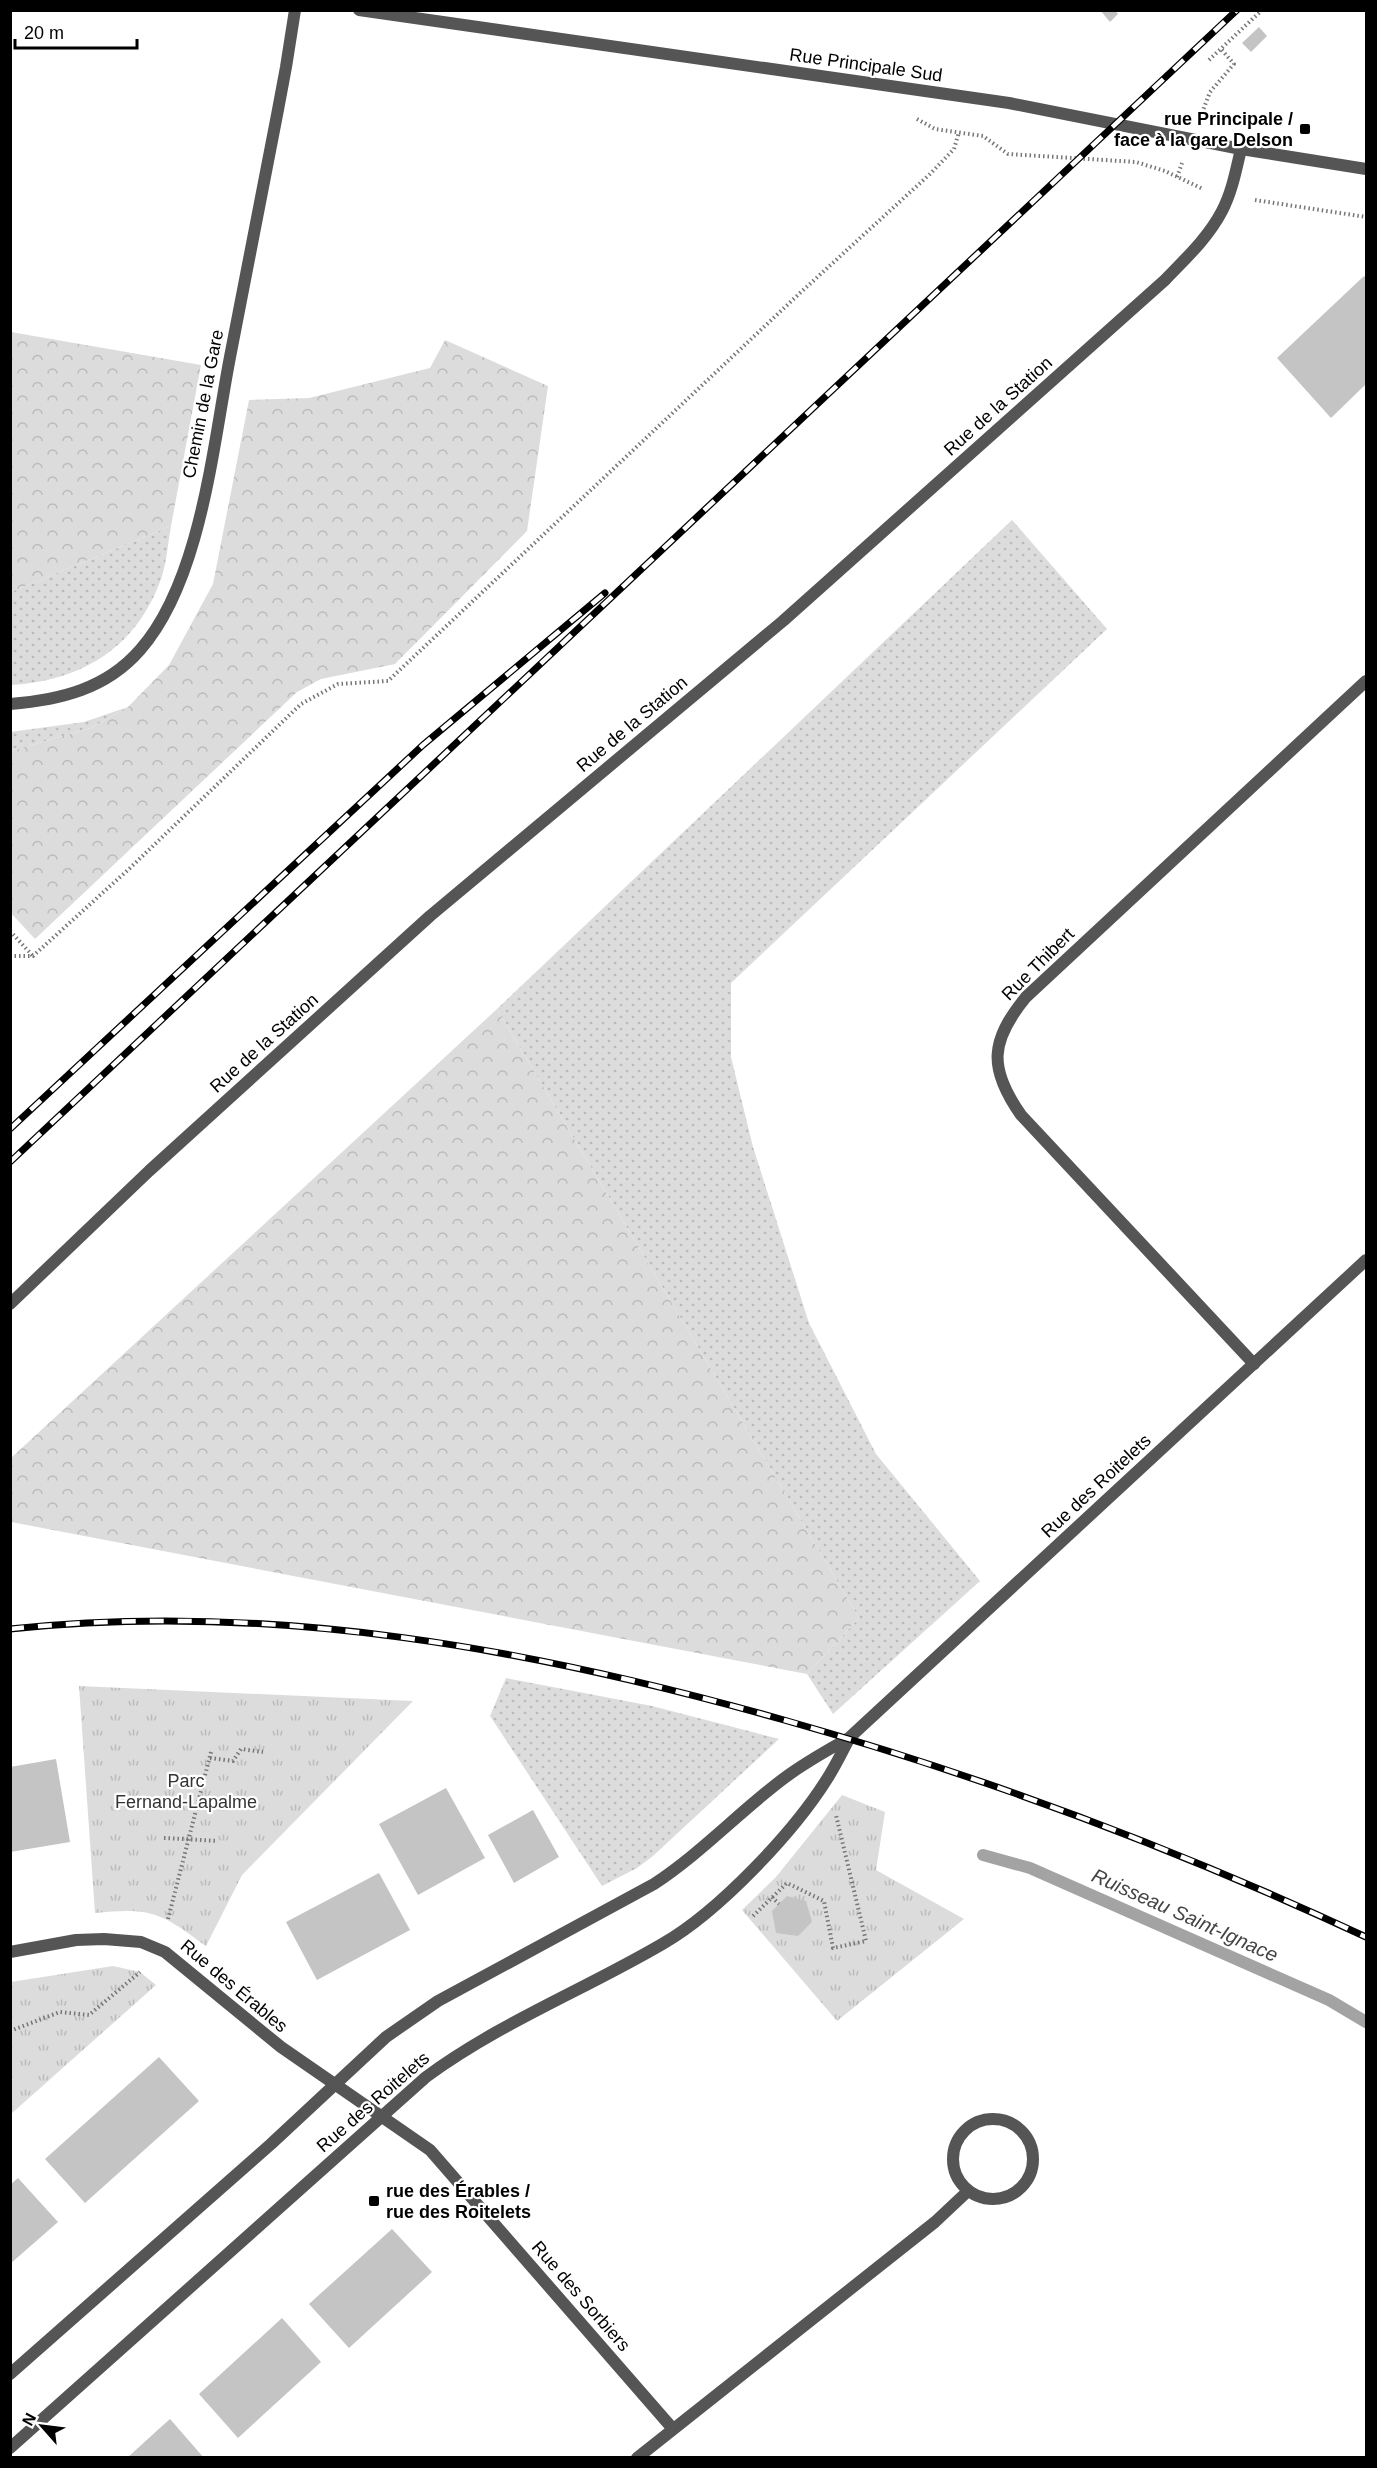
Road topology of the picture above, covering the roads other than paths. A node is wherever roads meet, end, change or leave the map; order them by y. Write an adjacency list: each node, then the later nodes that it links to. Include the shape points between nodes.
1 (295, 10): 6 (street, Chemin de la Gare, via 201,510 174,595 147,641 120,670 67,697)
2 (359, 10): 3 (street, Rue Principale Sud, via 1008,103)
3 (1241, 149): 4 (street, Rue Principale Sud); 8 (street, Rue de la Station, via 1221,212 1200,243 1165,280 783,621 430,916 149,1171)
4 (1366, 169)
5 (1366, 681): 9 (street, Rue Thibert, via 1026,997 1010,1017 1000,1040 1000,1081 1021,1115)
6 (10, 704)
7 (1366, 1260): 9 (street, Rue des Roitelets)
8 (10, 1304)
9 (1254, 1364): 10 (street, Rue des Roitelets)
10 (849, 1738): 12 (street, Rue des Roitelets, via 781,1781 682,1866 631,1898 414,2015); 13 (street, Rue des Roitelets, via 827,1779 799,1817 757,1864 698,1919 663,1943 459,2054)
11 (10, 1952): 12 (street, Rue des Érables, via 104,1939 153,1946 184,1965 281,2047)
12 (334, 2084): 13 (street, Rue des Érables); 15 (street, Rue des Roitelets)
13 (381, 2116): 16 (street, Rue des Sorbiers, via 430,2150); 17 (street, Rue des Roitelets)
14 (968, 2191): 14 (street, via 993,2200 1018,2190 1027,2180 1032,2167 1030,2147 1020,2130 1010,2123 984,2120 962,2133 952,2157 959,2182); 16 (street, via 935,2222)
15 (10, 2374)
16 (673, 2429): 18 (street)
17 (10, 2448)
18 (637, 2457)

